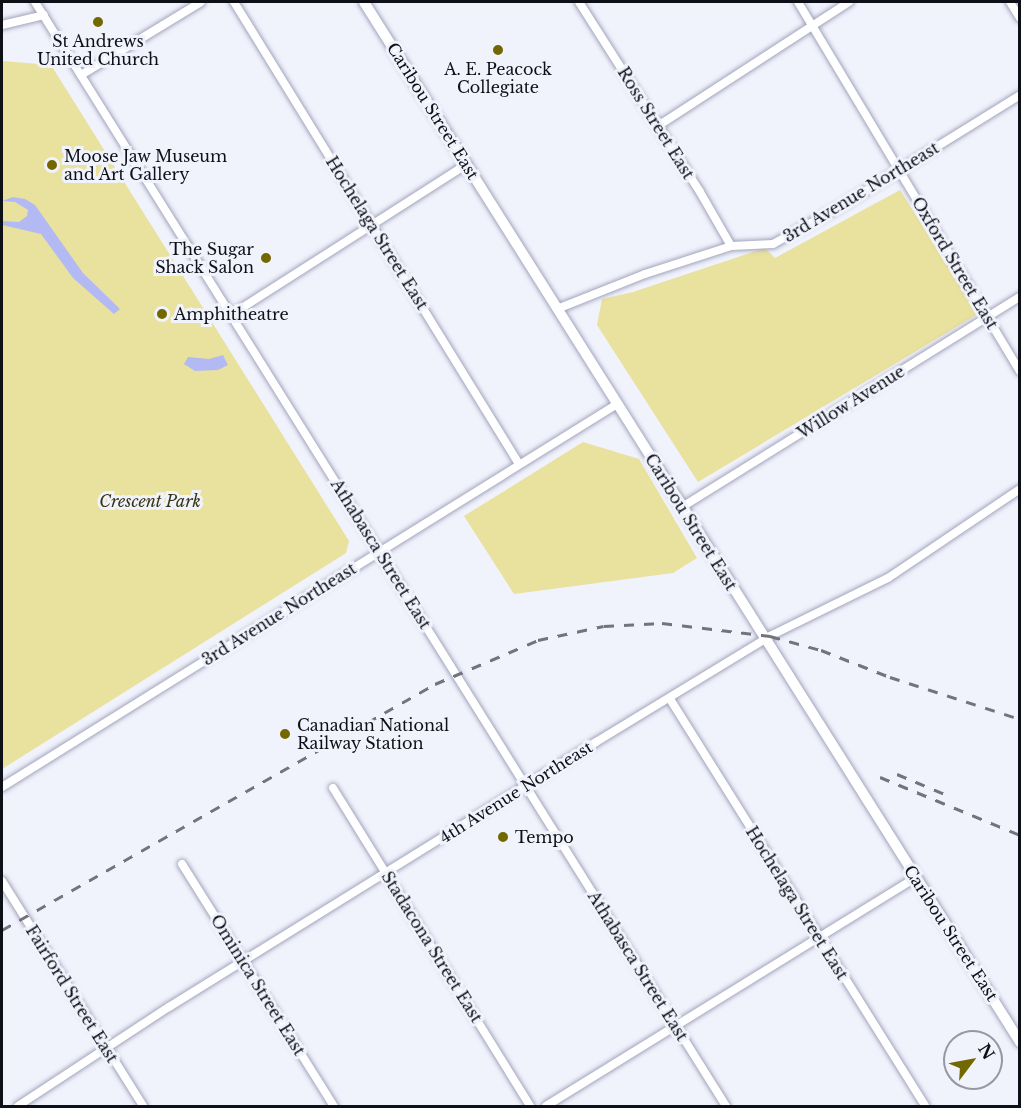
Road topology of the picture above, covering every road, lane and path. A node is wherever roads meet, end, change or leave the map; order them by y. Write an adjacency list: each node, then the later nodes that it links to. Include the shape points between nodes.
1 (35, 2): 9 (street, Athabasca Street East)
2 (201, 2): 13 (street)
3 (234, 2): 18 (street, Hochelaga Street East)
4 (364, 2): 16 (street, Caribou Street East)
5 (579, 2): 15 (street, Ross Street East)
6 (798, 2): 12 (street, Oxford Street East)
7 (849, 2): 12 (street)
8 (1010, 2): 10 (street)
9 (44, 15): 11 (street); 13 (street, Athabasca Street East)
10 (1020, 18)
11 (2, 24)
12 (813, 25): 15 (street); 17 (street, Oxford Street East)
13 (81, 75): 22 (street, Athabasca Street East)
14 (1020, 95): 17 (street, 3rd Avenue Northeast)
15 (658, 126): 19 (street, Ross Street East)
16 (466, 165): 18 (street); 21 (street, Caribou Street East)
17 (899, 170): 19 (street, 3rd Avenue Northeast, via 773,244); 23 (street, Oxford Street East)
18 (371, 224): 22 (street); 26 (street, Hochelaga Street East)
19 (731, 246): 21 (street, 3rd Avenue Northeast)
20 (1020, 297): 23 (street, Willow Avenue)
21 (557, 309): 25 (street, Caribou Street East)
22 (231, 315): 29 (street, Athabasca Street East)
23 (988, 318): 24 (street, Oxford Street East); 28 (street, Willow Avenue)
24 (1020, 370)
25 (617, 404): 26 (street, 3rd Avenue Northeast); 28 (street, Caribou Street East)
26 (519, 464): 29 (street, 3rd Avenue Northeast)
27 (1020, 489): 30 (street, 4th Avenue Northeast, via 888,578)
28 (681, 507): 30 (street, Caribou Street East)
29 (379, 552): 32 (street, Athabasca Street East); 33 (street, 3rd Avenue Northeast)
30 (765, 639): 31 (street, 4th Avenue Northeast); 37 (street, Caribou Street East)
31 (670, 699): 32 (street, 4th Avenue Northeast); 39 (street, Hochelaga Street East)
32 (526, 786): 36 (street, 4th Avenue Northeast); 41 (street, Athabasca Street East)
33 (2, 787)
34 (333, 788): 36 (street, Stadacona Street East)
35 (182, 864): 40 (street, Ominica Street East)
36 (386, 873): 40 (street, 4th Avenue Northeast); 47 (street, Stadacona Street East)
37 (915, 878): 39 (street); 42 (street, Caribou Street East)
38 (2, 881): 43 (street, Fairford Street East)
39 (819, 937): 41 (street); 50 (street, Hochelaga Street East)
40 (243, 962): 43 (street, 4th Avenue Northeast); 46 (street, Ominica Street East)
41 (676, 1026): 48 (street); 49 (street, Athabasca Street East)
42 (1020, 1042)
43 (106, 1048): 44 (street, 4th Avenue Northeast); 45 (street, Fairford Street East)
44 (18, 1107)
45 (143, 1107)
46 (334, 1107)
47 (530, 1107)
48 (546, 1107)
49 (726, 1107)
50 (925, 1107)

